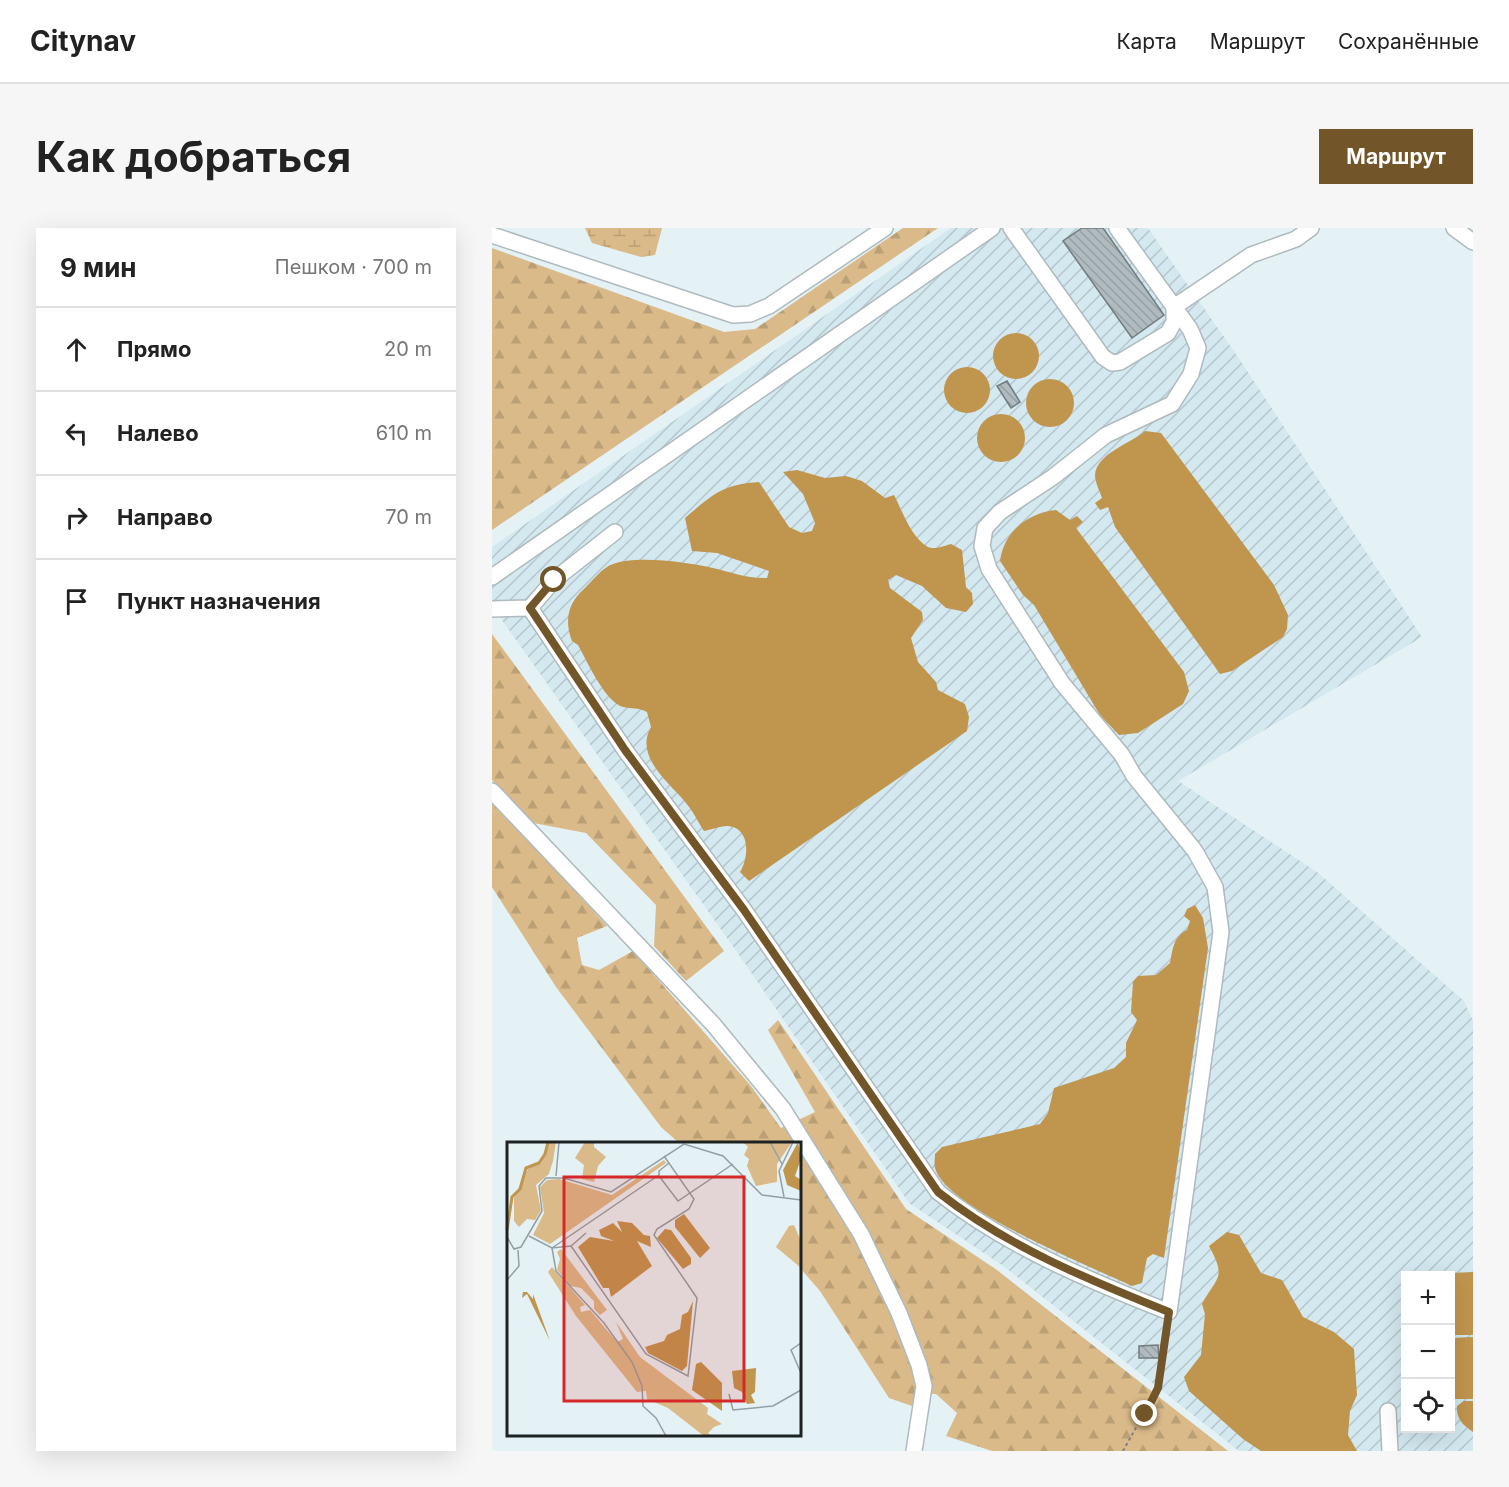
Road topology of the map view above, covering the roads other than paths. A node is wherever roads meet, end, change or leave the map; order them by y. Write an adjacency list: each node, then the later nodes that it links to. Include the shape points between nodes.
1 (885, 228): 7 (street, via 770,306 750,314 733,315)
2 (992, 228): 11 (street)
3 (1011, 228): 9 (street, via 1103,357 1112,363 1168,333 1174,322)
4 (1117, 228): 9 (street)
5 (1311, 228): 9 (street, via 1296,239 1251,255)
6 (1454, 228): 8 (street)
7 (492, 235)
8 (1473, 242)
9 (1174, 307): 12 (street, via 1198,348 1191,375 1172,404 1106,435 1000,512 984,528 982,546 988,569 1062,683 1195,850 1215,887 1221,932 1169,1312 1083,1277 969,1217 938,1192 744,910 625,750)
10 (615, 532): 12 (street, via 554,580)
11 (492, 577)
12 (530, 608): 13 (street)
13 (492, 609)
14 (492, 791): 16 (street, via 713,1024 790,1119 861,1234 919,1365 924,1386)
15 (1388, 1411): 17 (street)
16 (914, 1451)
17 (1390, 1451)

